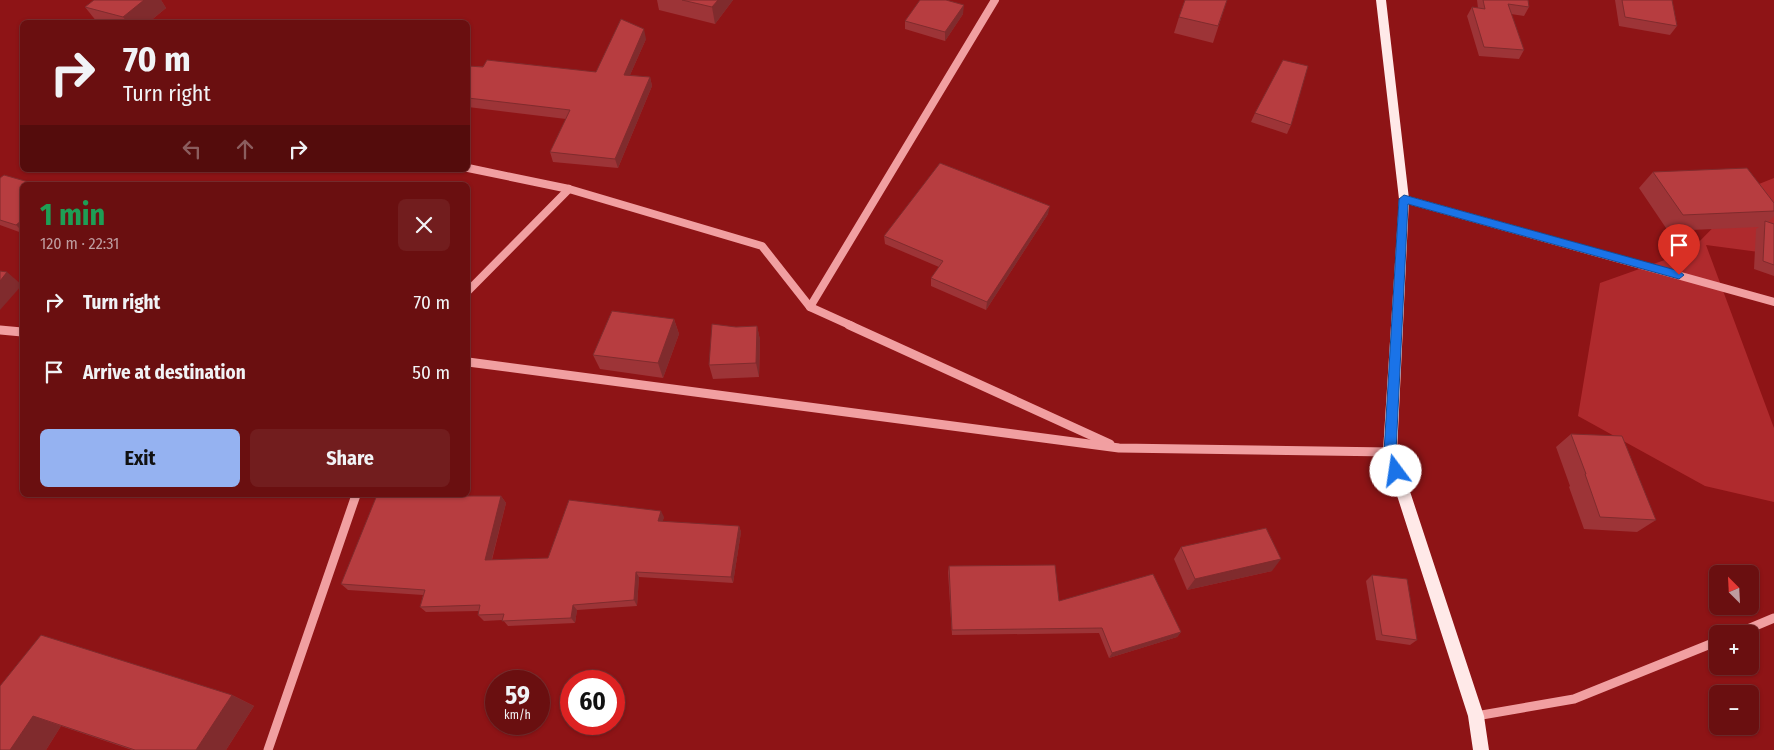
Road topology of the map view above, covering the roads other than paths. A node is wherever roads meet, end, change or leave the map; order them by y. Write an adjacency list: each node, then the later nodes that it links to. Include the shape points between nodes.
1 (995, 0): 8 (street)
2 (1381, 0): 5 (main road)
3 (470, 168): 4 (street)
4 (570, 189): 6 (street); 8 (street, via 762,246)
5 (1404, 199): 7 (street); 13 (main road)
6 (470, 289)
7 (1774, 302)
8 (810, 307): 12 (street)
9 (0, 330): 10 (street)
10 (20, 332)
11 (470, 362): 12 (street)
12 (1119, 448): 13 (street)
13 (1390, 452): 18 (main road)
14 (355, 497): 19 (street)
15 (1774, 618): 16 (street)
16 (1757, 625)
17 (1709, 645): 18 (street, via 1574,699)
18 (1476, 716): 20 (main road)
19 (268, 750)
20 (1480, 750)

